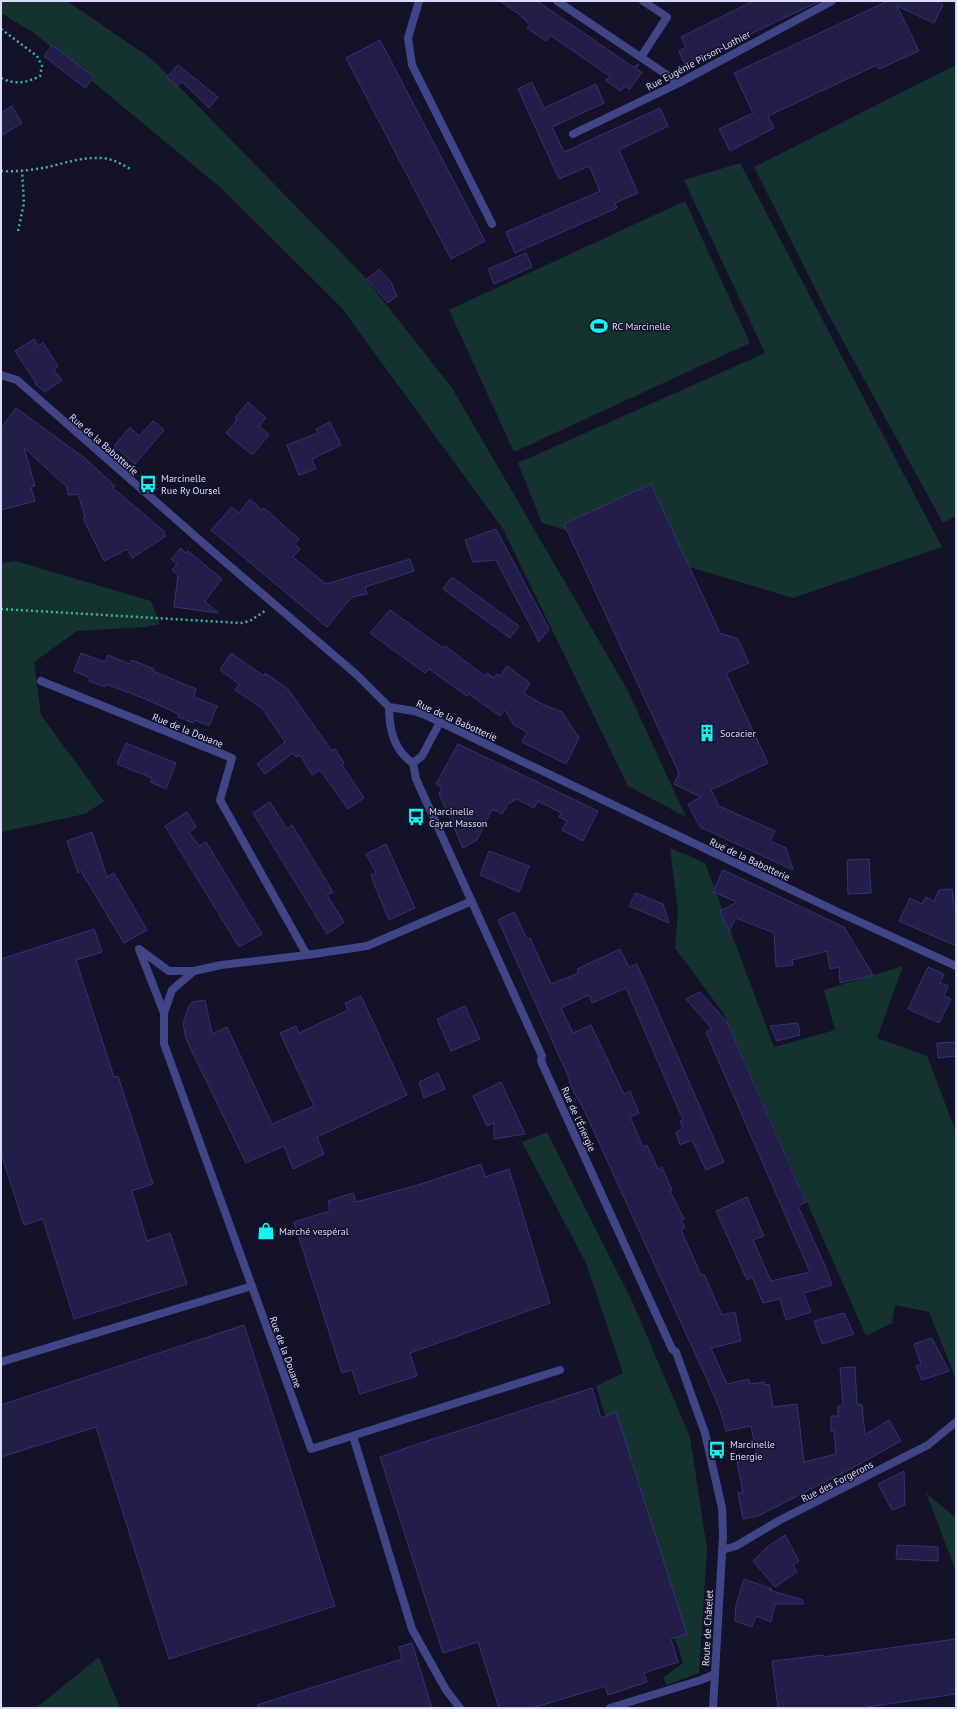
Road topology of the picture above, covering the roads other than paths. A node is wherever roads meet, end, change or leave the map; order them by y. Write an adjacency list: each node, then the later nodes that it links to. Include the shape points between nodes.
1 (419, 1): 8 (street, via 408,38 412,65)
2 (556, 1): 5 (street)
3 (643, 1): 5 (street, via 667,17)
4 (832, 1): 6 (street, Rue Eugénie Pirson-Lothier)
5 (641, 57): 6 (street)
6 (679, 83): 7 (street, Rue Eugénie Pirson-Lothier)
7 (572, 134)
8 (492, 224)
9 (1, 375): 11 (street, Rue de la Babotterie, via 17,380 357,675)
10 (41, 681): 15 (street, Rue de la Douane, via 232,758 220,800)
11 (389, 708): 12 (street, Rue de la Babotterie, via 414,711); 13 (street, via 398,749)
12 (440, 722): 13 (street, via 425,752); 16 (street, Rue de la Babotterie)
13 (414, 763): 14 (street, Rue de l'Énergie, via 416,779)
14 (472, 901): 15 (street, Rue de la Douane, via 367,946); 24 (street, Rue de l'Énergie, via 542,1056 541,1061 684,1372 705,1433 715,1473 723,1522)
15 (307, 956): 17 (street, Rue de la Douane, via 221,965)
16 (956, 966)
17 (194, 971): 18 (street, Rue de la Douane, via 172,990); 18 (street, Rue de la Douane, via 169,970 139,949)
18 (164, 1013): 19 (street, Rue de la Douane, via 164,1044)
19 (252, 1286): 20 (street); 23 (street, Rue de la Douane, via 311,1449)
20 (1, 1362)
21 (560, 1370): 23 (street, Rue de la Douane)
22 (956, 1422): 24 (street, Rue des Forgerons, via 928,1445 780,1520 736,1546)
23 (353, 1436): 26 (street, via 412,1629 446,1690)
24 (722, 1550): 25 (street, Route de Châtelet)
25 (715, 1674): 27 (street); 28 (street, Route de Châtelet)
26 (460, 1708)
27 (610, 1708)
28 (713, 1708)

